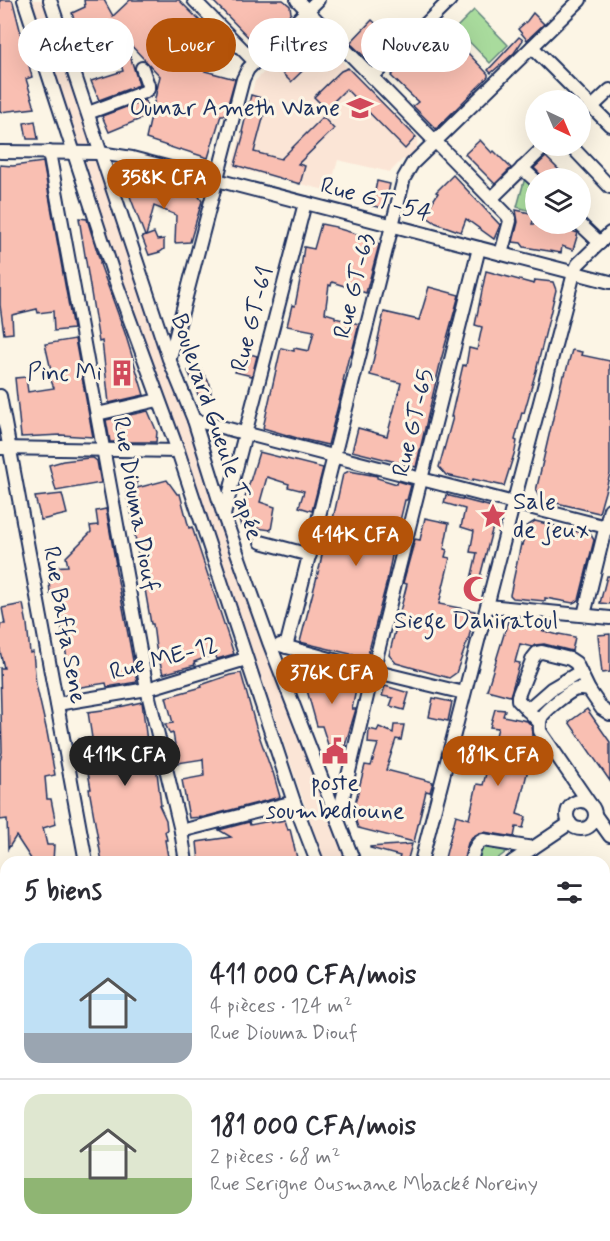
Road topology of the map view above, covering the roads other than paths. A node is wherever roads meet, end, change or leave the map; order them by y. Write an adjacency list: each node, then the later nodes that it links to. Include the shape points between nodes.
1 (24, 0): 24 (street, Boulevard Gueule Tapée)
2 (194, 0): 11 (street)
3 (297, 0): 8 (street)
4 (318, 0): 8 (street)
5 (450, 0): 14 (street)
6 (580, 0): 10 (street, Rue GT-63)
7 (52, 1): 19 (street, Boulevard Gueule Tapée)
8 (307, 11): 9 (street); 14 (street)
9 (300, 18)
10 (532, 47): 15 (street); 21 (street, Rue GT-63)
11 (248, 55)
12 (142, 68): 19 (street, via 148,89)
13 (248, 69): 30 (street)
14 (372, 77): 21 (street)
15 (571, 90)
16 (610, 90): 17 (street)
17 (591, 104)
18 (591, 110): 20 (street)
19 (88, 113): 25 (street, Boulevard Gueule Tapée)
20 (610, 125)
21 (434, 142): 32 (street); 34 (street, Rue GT-63, via 407,170)
22 (0, 152): 23 (street)
23 (49, 152): 24 (street); 45 (street, Rue Diouma Diouf)
24 (73, 152): 25 (street); 44 (street, Boulevard Gueule Tapée)
25 (100, 153): 30 (street, Rue GT-54); 42 (street, Boulevard Gueule Tapée)
26 (535, 156): 28 (street)
27 (581, 156): 31 (street)
28 (522, 168): 29 (street); 32 (street)
29 (525, 171)
30 (215, 180): 33 (street, Rue GT-54); 42 (street)
31 (610, 187)
32 (491, 199): 39 (street, via 510,221)
33 (305, 203): 34 (street, Rue GT-54); 47 (street, Rue GT-61)
34 (392, 226): 38 (street, Rue GT-54); 51 (street, Rue GT-63)
35 (610, 233): 37 (street)
36 (591, 234): 37 (street)
37 (600, 243): 40 (street)
38 (479, 248): 39 (street, Rue GT-54); 52 (street, Rue GT-65)
39 (501, 254): 40 (street, Rue GT-54)
40 (576, 268): 41 (street, Rue GT-54); 53 (street)
41 (610, 282)
42 (169, 359): 46 (street, Boulevard Gueule Tapée)
43 (0, 396): 48 (street, Rue Baffa Sene)
44 (158, 400): 45 (street); 50 (street, Boulevard Gueule Tapée)
45 (97, 414): 49 (street, Rue Diouma Diouf)
46 (194, 420): 47 (street); 55 (street, Boulevard Gueule Tapée)
47 (245, 433): 51 (street); 55 (street, Rue GT-61)
48 (5, 448): 49 (street); 70 (street, Rue Baffa Sene)
49 (104, 450): 50 (street); 67 (street, Rue Diouma Diouf)
50 (177, 451): 64 (street, Boulevard Gueule Tapée)
51 (334, 456): 52 (street); 58 (street, Rue GT-63)
52 (421, 479): 53 (street); 65 (street, Rue GT-65)
53 (513, 503): 56 (street); 59 (street)
54 (610, 509): 56 (street)
55 (224, 516): 62 (street, Boulevard Gueule Tapée)
56 (608, 527): 60 (street)
57 (261, 542): 58 (street)
58 (310, 555): 63 (street, Rue GT-63)
59 (488, 606): 60 (street); 69 (street)
60 (584, 615): 61 (street)
61 (610, 618)
62 (269, 642): 63 (street); 76 (street, Boulevard Gueule Tapée)
63 (286, 647): 65 (street)
64 (246, 659): 67 (street, Rue ME-12); 74 (street, Boulevard Gueule Tapée)
65 (373, 671): 69 (street); 76 (street, Rue GT-65)
66 (580, 672): 68 (street); 71 (street, via 551,688); 71 (street, via 570,659 537,653 518,696)
67 (147, 689): 70 (street, Rue ME-12); 78 (street, Rue Diouma Diouf)
68 (589, 690): 72 (street); 73 (street, via 575,690 543,715)
69 (464, 693): 85 (street)
70 (57, 704): 81 (street, Rue Baffa Sene)
71 (527, 710): 73 (street)
72 (610, 714)
73 (540, 723): 75 (street, via 540,731)
74 (294, 802): 78 (street); 83 (street, Boulevard Gueule Tapée)
75 (592, 810): 77 (street, via 594,821 585,828); 77 (street, via 585,802 574,803 568,812); 79 (street)
76 (338, 818): 84 (street, Boulevard Gueule Tapée)
77 (570, 823): 80 (street)
78 (181, 831): 82 (street, Rue Diouma Diouf)
79 (610, 836)
80 (533, 848): 86 (street, via 483,840 478,842); 87 (street)
81 (85, 856)
82 (185, 856)
83 (315, 856)
84 (352, 856)
85 (423, 856)
86 (473, 856)
87 (521, 856)

